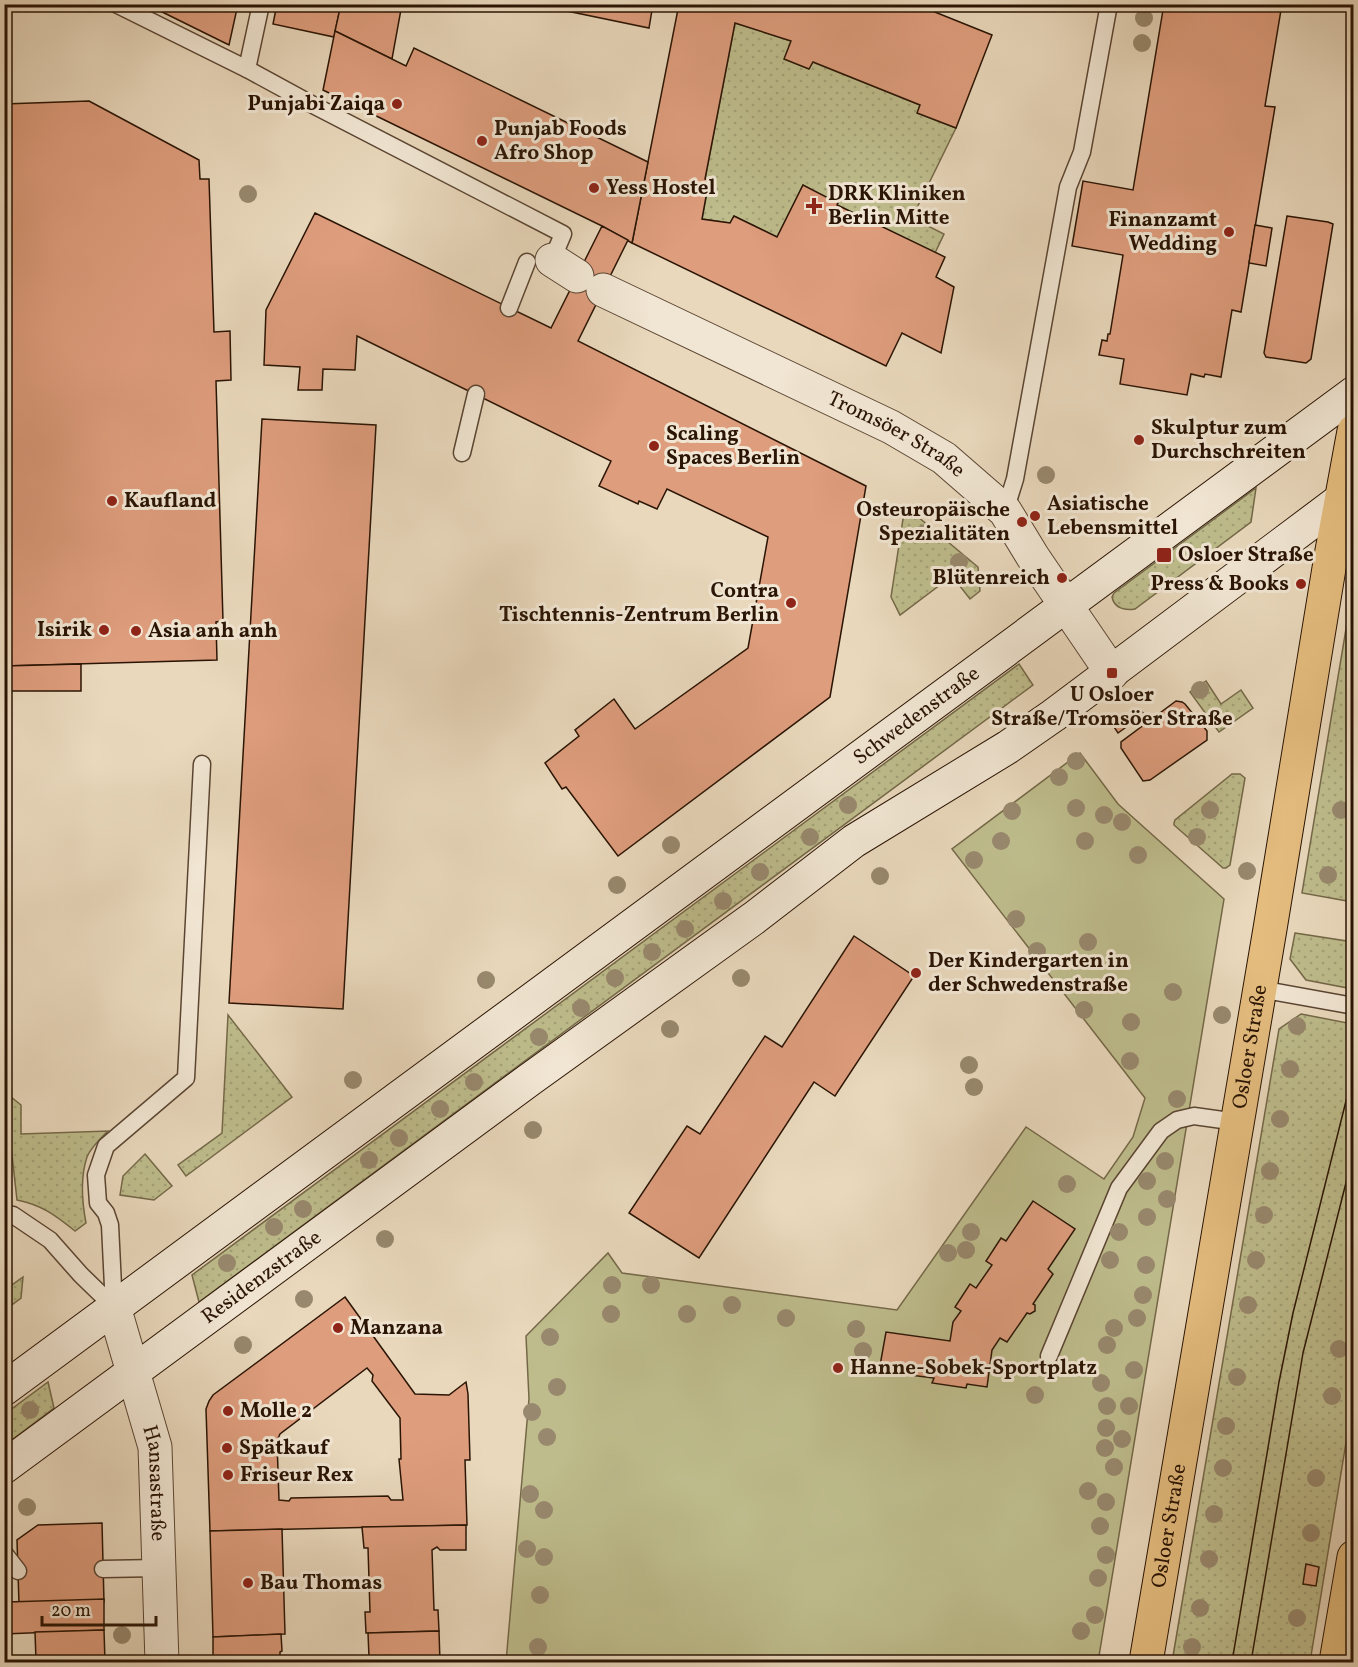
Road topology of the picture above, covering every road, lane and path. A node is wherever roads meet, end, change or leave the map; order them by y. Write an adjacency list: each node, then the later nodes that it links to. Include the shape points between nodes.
1 (116, 4): 4 (lane)
2 (261, 4): 4 (lane)
3 (1109, 4): 12 (lane, via 1082,152 1068,187 1015,479)
4 (248, 69): 5 (lane, via 563,234)
5 (565, 272): 6 (lane); 12 (main road, Tromsöer Straße, via 891,427 944,458)
6 (509, 308)
7 (1353, 393): 13 (main road, Schwedenstraße)
8 (476, 394): 10 (lane)
9 (1353, 430): 11 (main road, Osloer Straße)
10 (462, 453)
11 (1348, 494): 14 (main road); 16 (main road, Osloer Straße, via 1331,556)
12 (1005, 511): 13 (main road, Tromsöer Straße)
13 (1065, 605): 14 (main road, Tromsöer Straße); 20 (main road, Schwedenstraße)
14 (1112, 673): 22 (main road, Residenzstraße, via 1008,747 854,841)
15 (202, 764): 20 (lane, via 186,1078 106,1146 96,1175 98,1203 110,1225)
16 (1260, 989): 17 (lane); 18 (main road, Osloer Straße)
17 (1353, 1006)
18 (1237, 1122): 21 (lane, via 1194,1116 1177,1120 1161,1131 1119,1188); 31 (main road, Osloer Straße)
19 (4, 1214): 20 (lane, via 13,1215 50,1240)
20 (114, 1307): 22 (main road, Hansastraße); 23 (main road)
21 (1049, 1356)
22 (134, 1371): 24 (main road, Residenzstraße); 27 (main road, Hansastraße, via 155,1447)
23 (4, 1389)
24 (4, 1467)
25 (4, 1553): 29 (lane)
26 (1353, 1566): 32 (main road)
27 (158, 1568): 28 (lane); 30 (main road, Hansastraße)
28 (103, 1569)
29 (18, 1571)
30 (162, 1662)
31 (1146, 1662)
32 (1336, 1662)

